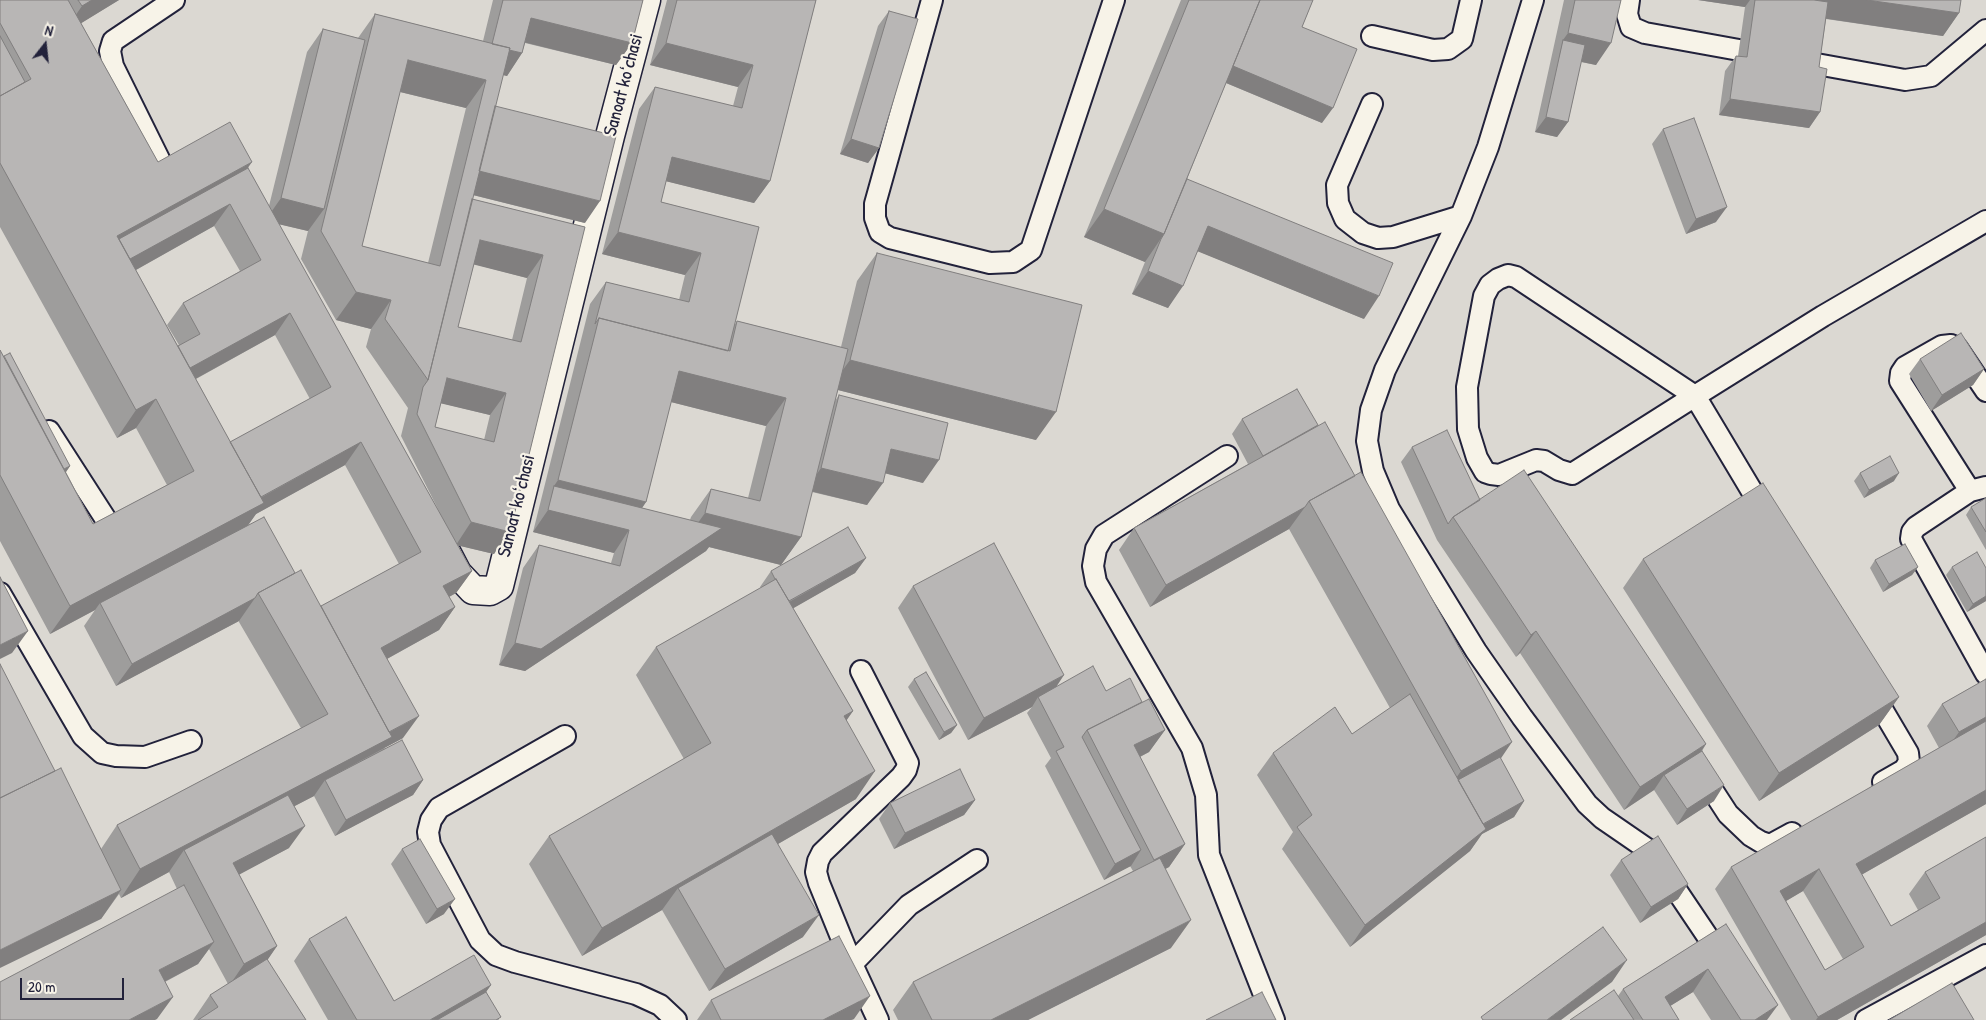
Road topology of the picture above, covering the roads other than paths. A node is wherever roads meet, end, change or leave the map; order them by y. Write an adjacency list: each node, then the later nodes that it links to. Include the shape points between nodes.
1 (174, 0): 13 (lane, via 113,40 110,50 114,66)
2 (646, 0): 22 (street, Sanoat koʻchasi, via 499,586 490,591 473,590 457,573)
3 (932, 0): 4 (lane, via 875,204 875,218 880,232 890,238 990,262 1013,262 1031,250)
4 (1114, 0)
5 (1471, 0): 9 (lane, via 1462,39 1448,48 1433,50)
6 (1533, 0): 14 (lane, via 1488,147)
7 (1629, 0): 10 (lane, via 1627,14 1631,27 1645,33)
8 (1986, 30): 11 (lane, via 1931,76 1905,80)
9 (1372, 36)
10 (1739, 50)
11 (1811, 63)
12 (1372, 104): 14 (lane, via 1337,185 1338,202 1345,219 1363,233 1378,238 1393,237)
13 (160, 159)
14 (1461, 216): 36 (lane, via 1382,378 1371,410 1367,440 1372,471 1389,509 1476,651 1522,717 1587,804 1650,851)
15 (1986, 221): 17 (lane, via 1823,316)
16 (1986, 391): 20 (lane, via 1957,348 1951,345 1942,346 1901,373 1900,381)
17 (1695, 396): 17 (lane, via 1516,277 1498,279 1484,296 1467,387 1468,429 1485,472 1499,475 1536,460 1544,460 1572,474); 23 (lane)
18 (37, 412): 21 (lane)
19 (1227, 456): 39 (lane, via 1104,534 1096,549 1093,566 1096,582 1192,748 1206,795 1209,855)
20 (1978, 489): 26 (lane, via 1916,527 1911,539)
21 (105, 518)
22 (433, 528)
23 (1776, 532)
24 (0, 593): 29 (lane, via 82,736 102,753 145,757)
25 (861, 671): 35 (lane, via 908,763 901,777 822,853 818,861 819,883)
26 (1986, 674)
27 (1863, 677): 31 (lane, via 1908,753 1909,762 1904,770)
28 (566, 736): 37 (lane, via 439,808 428,832 430,845 480,940 496,955 636,994 660,1005)
29 (191, 741)
30 (1701, 773): 32 (lane, via 1728,814 1761,842 1770,845)
31 (1870, 789)
32 (1812, 822)
33 (978, 860): 35 (lane, via 909,905)
34 (1986, 955): 40 (lane)
35 (852, 964): 38 (lane)
36 (1731, 972)
37 (676, 1020)
38 (878, 1020)
39 (1274, 1020)
40 (1866, 1020)

